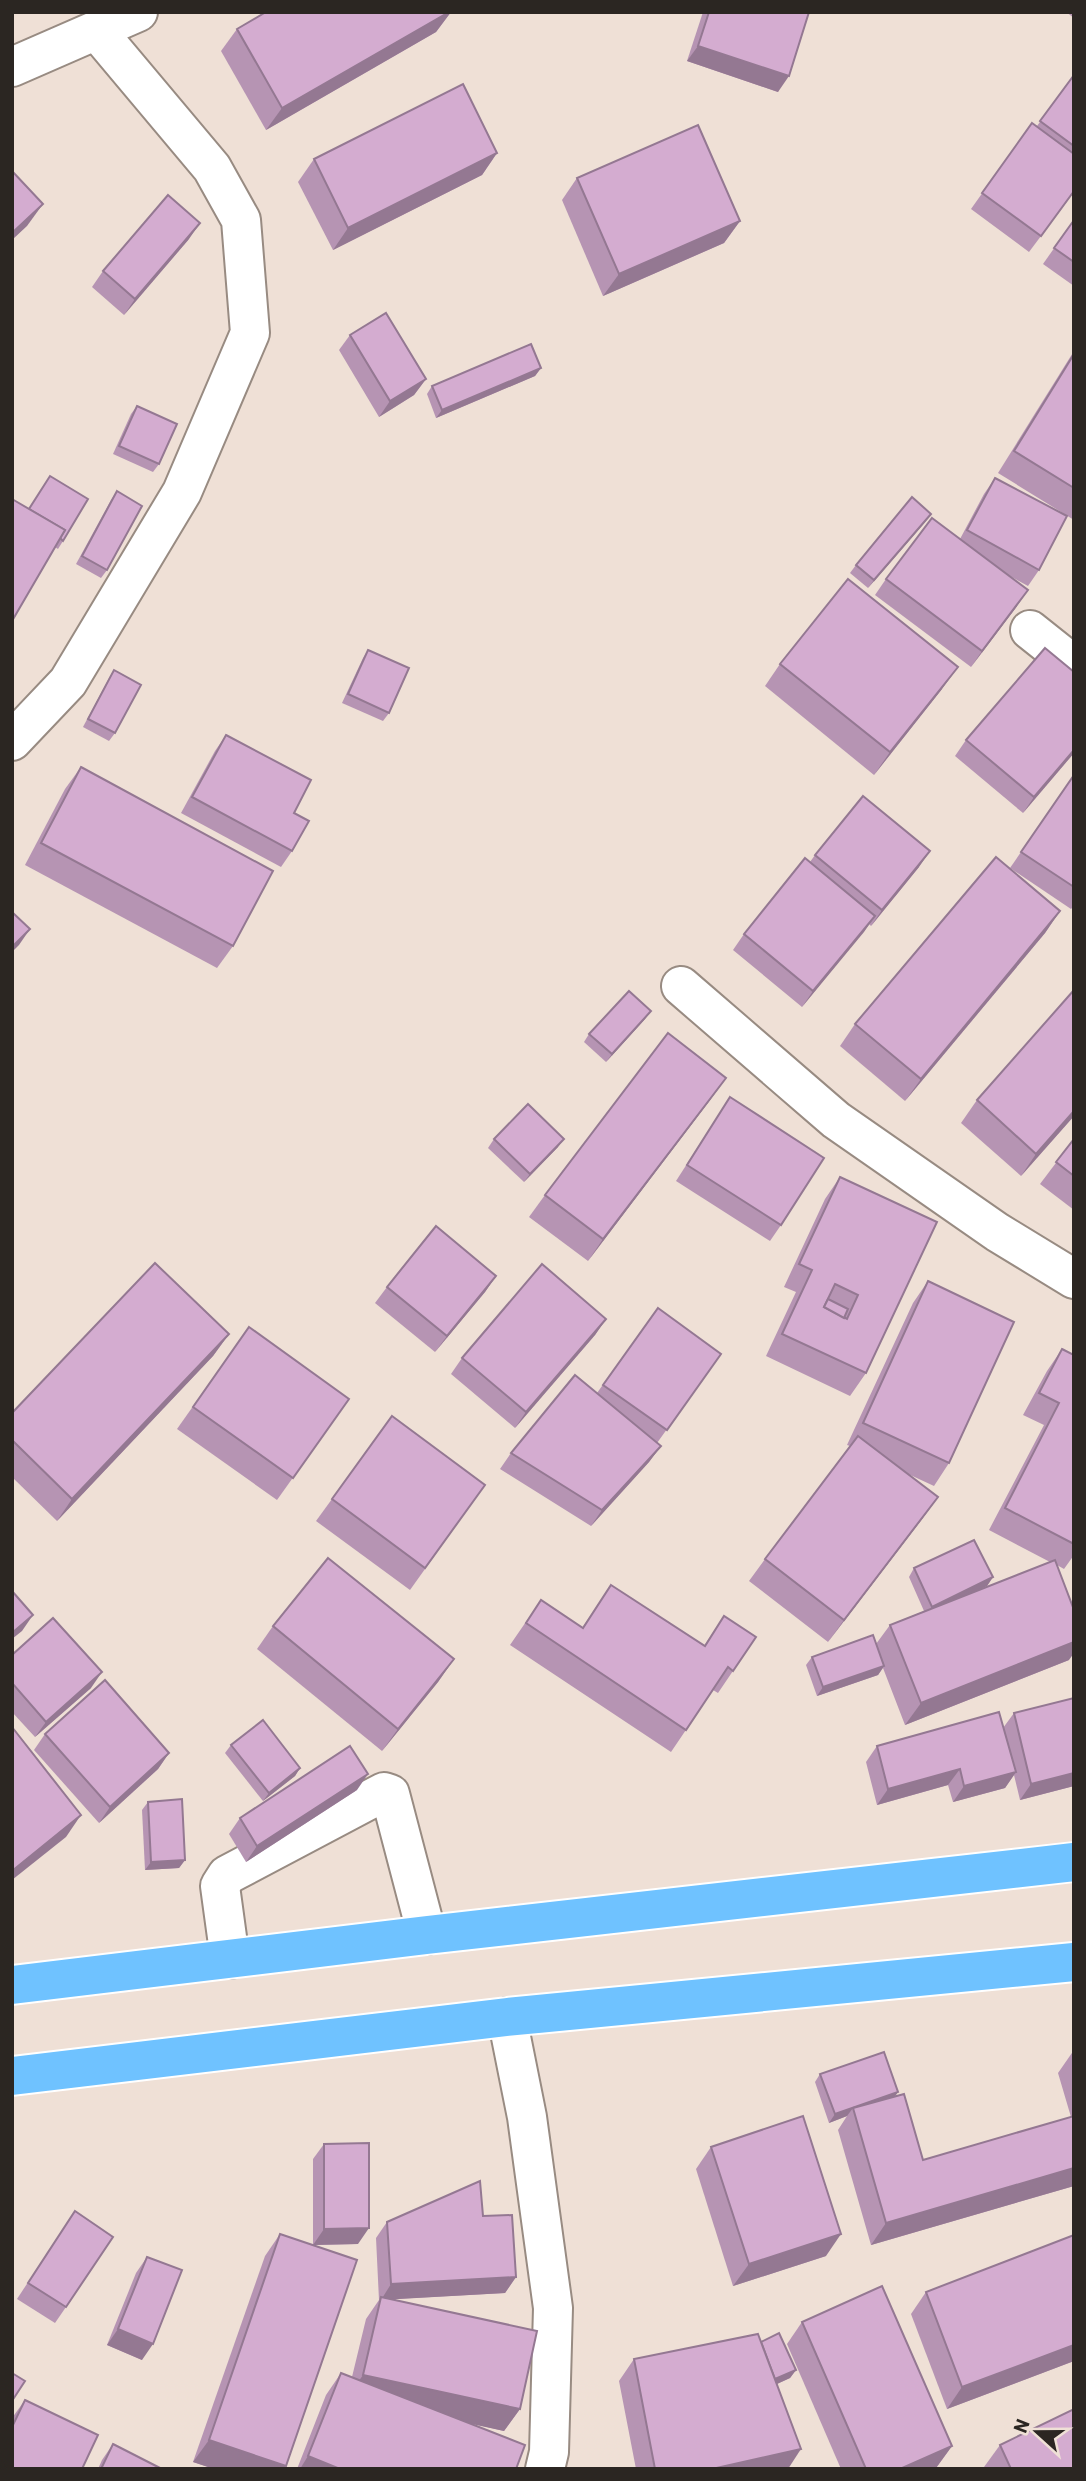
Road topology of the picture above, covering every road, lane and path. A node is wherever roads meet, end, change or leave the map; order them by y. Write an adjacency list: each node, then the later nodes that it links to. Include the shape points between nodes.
1 (138, 12): 2 (street)
2 (97, 31): 3 (street); 6 (street, via 212,168 241,220 250,333 182,492 68,682)
3 (12, 67)
4 (1030, 630): 5 (street)
5 (1074, 665)
6 (12, 741)
7 (681, 986): 8 (street, via 836,1120 997,1233)
8 (1074, 1279)
9 (1074, 1862): 10 (highway)
10 (427, 1935): 11 (highway); 11 (street, via 390,1794 384,1791 222,1880)
11 (230, 1959): 13 (highway)
12 (1074, 1962): 14 (highway)
13 (12, 1985)
14 (507, 2017): 15 (highway); 16 (street, via 527,2118 553,2308)
15 (12, 2076)
16 (545, 2469)

